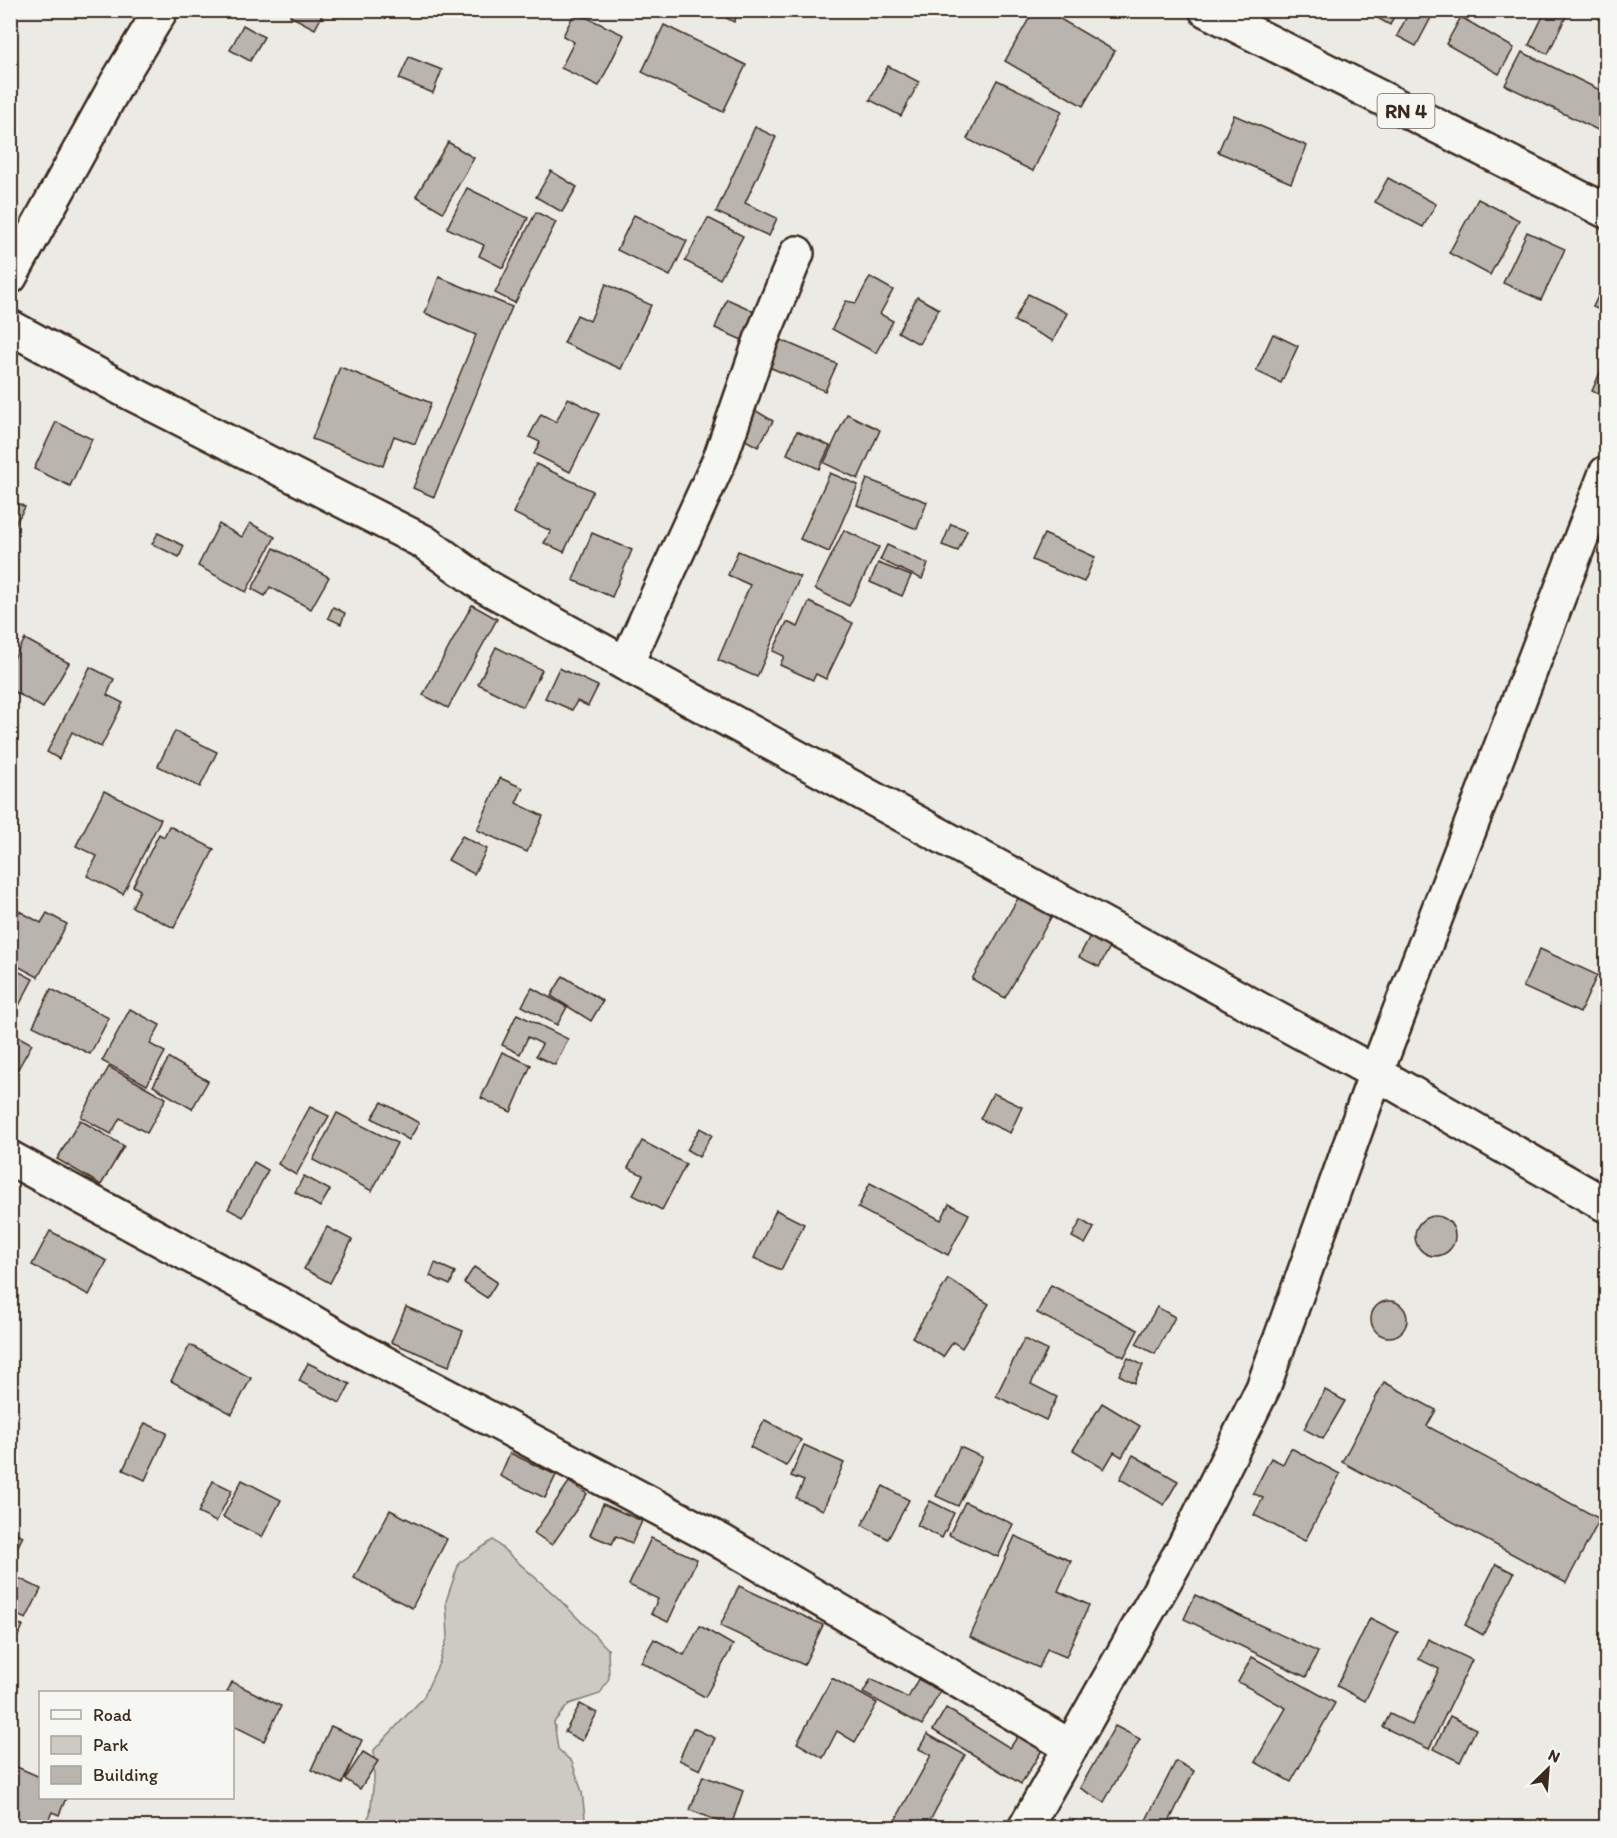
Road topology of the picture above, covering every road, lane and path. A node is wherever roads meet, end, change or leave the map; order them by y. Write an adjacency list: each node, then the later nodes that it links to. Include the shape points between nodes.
1 (161, 10): 5 (street)
2 (1206, 10): 3 (street, RN 4)
3 (1606, 211)
4 (797, 253): 8 (street, via 761,340 720,459)
5 (10, 277)
6 (10, 327): 8 (street, via 424,542 485,586)
7 (1606, 472): 9 (street)
8 (626, 664): 9 (street)
9 (1376, 1073): 11 (street); 12 (street, via 1263,1388 1185,1545)
10 (10, 1158): 12 (street, via 718,1540)
11 (1606, 1205)
12 (1071, 1747): 13 (street)
13 (1025, 1827)

